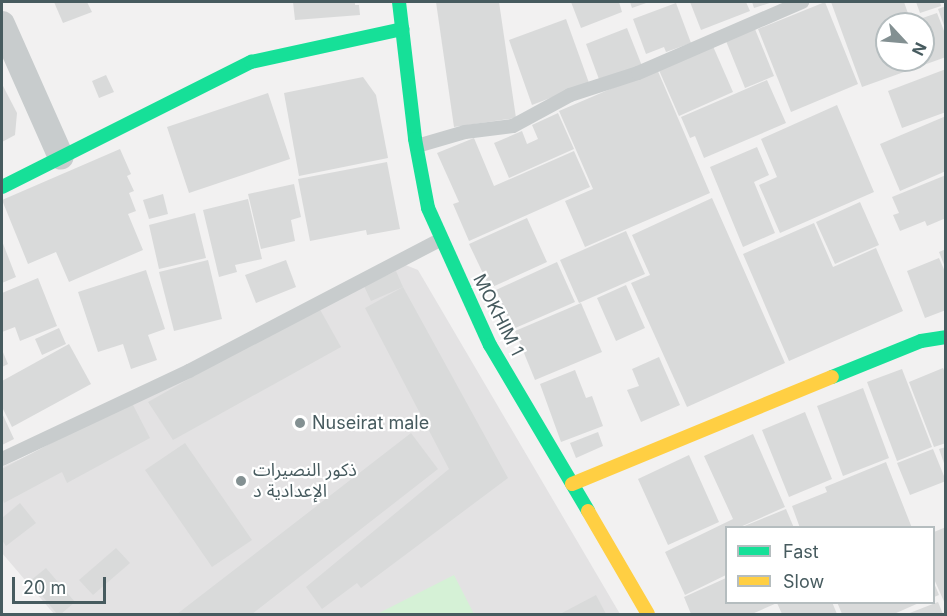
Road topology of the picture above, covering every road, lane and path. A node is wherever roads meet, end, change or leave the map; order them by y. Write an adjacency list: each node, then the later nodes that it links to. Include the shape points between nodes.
1 (399, 2): 4 (street, MOKHIM 1)
2 (802, 2): 5 (lane, via 638,73 570,95 513,126 465,132)
3 (2, 24): 6 (street)
4 (402, 29): 5 (street, MOKHIM 1); 6 (street, via 251,62)
5 (417, 146): 8 (street, MOKHIM 1, via 428,208)
6 (61, 157): 7 (street)
7 (2, 188)
8 (441, 240): 10 (lane, via 189,371); 11 (street, MOKHIM 1, via 490,345)
9 (945, 337): 11 (street, via 921,341)
10 (2, 459)
11 (572, 484): 12 (street, MOKHIM 1)
12 (648, 615)

